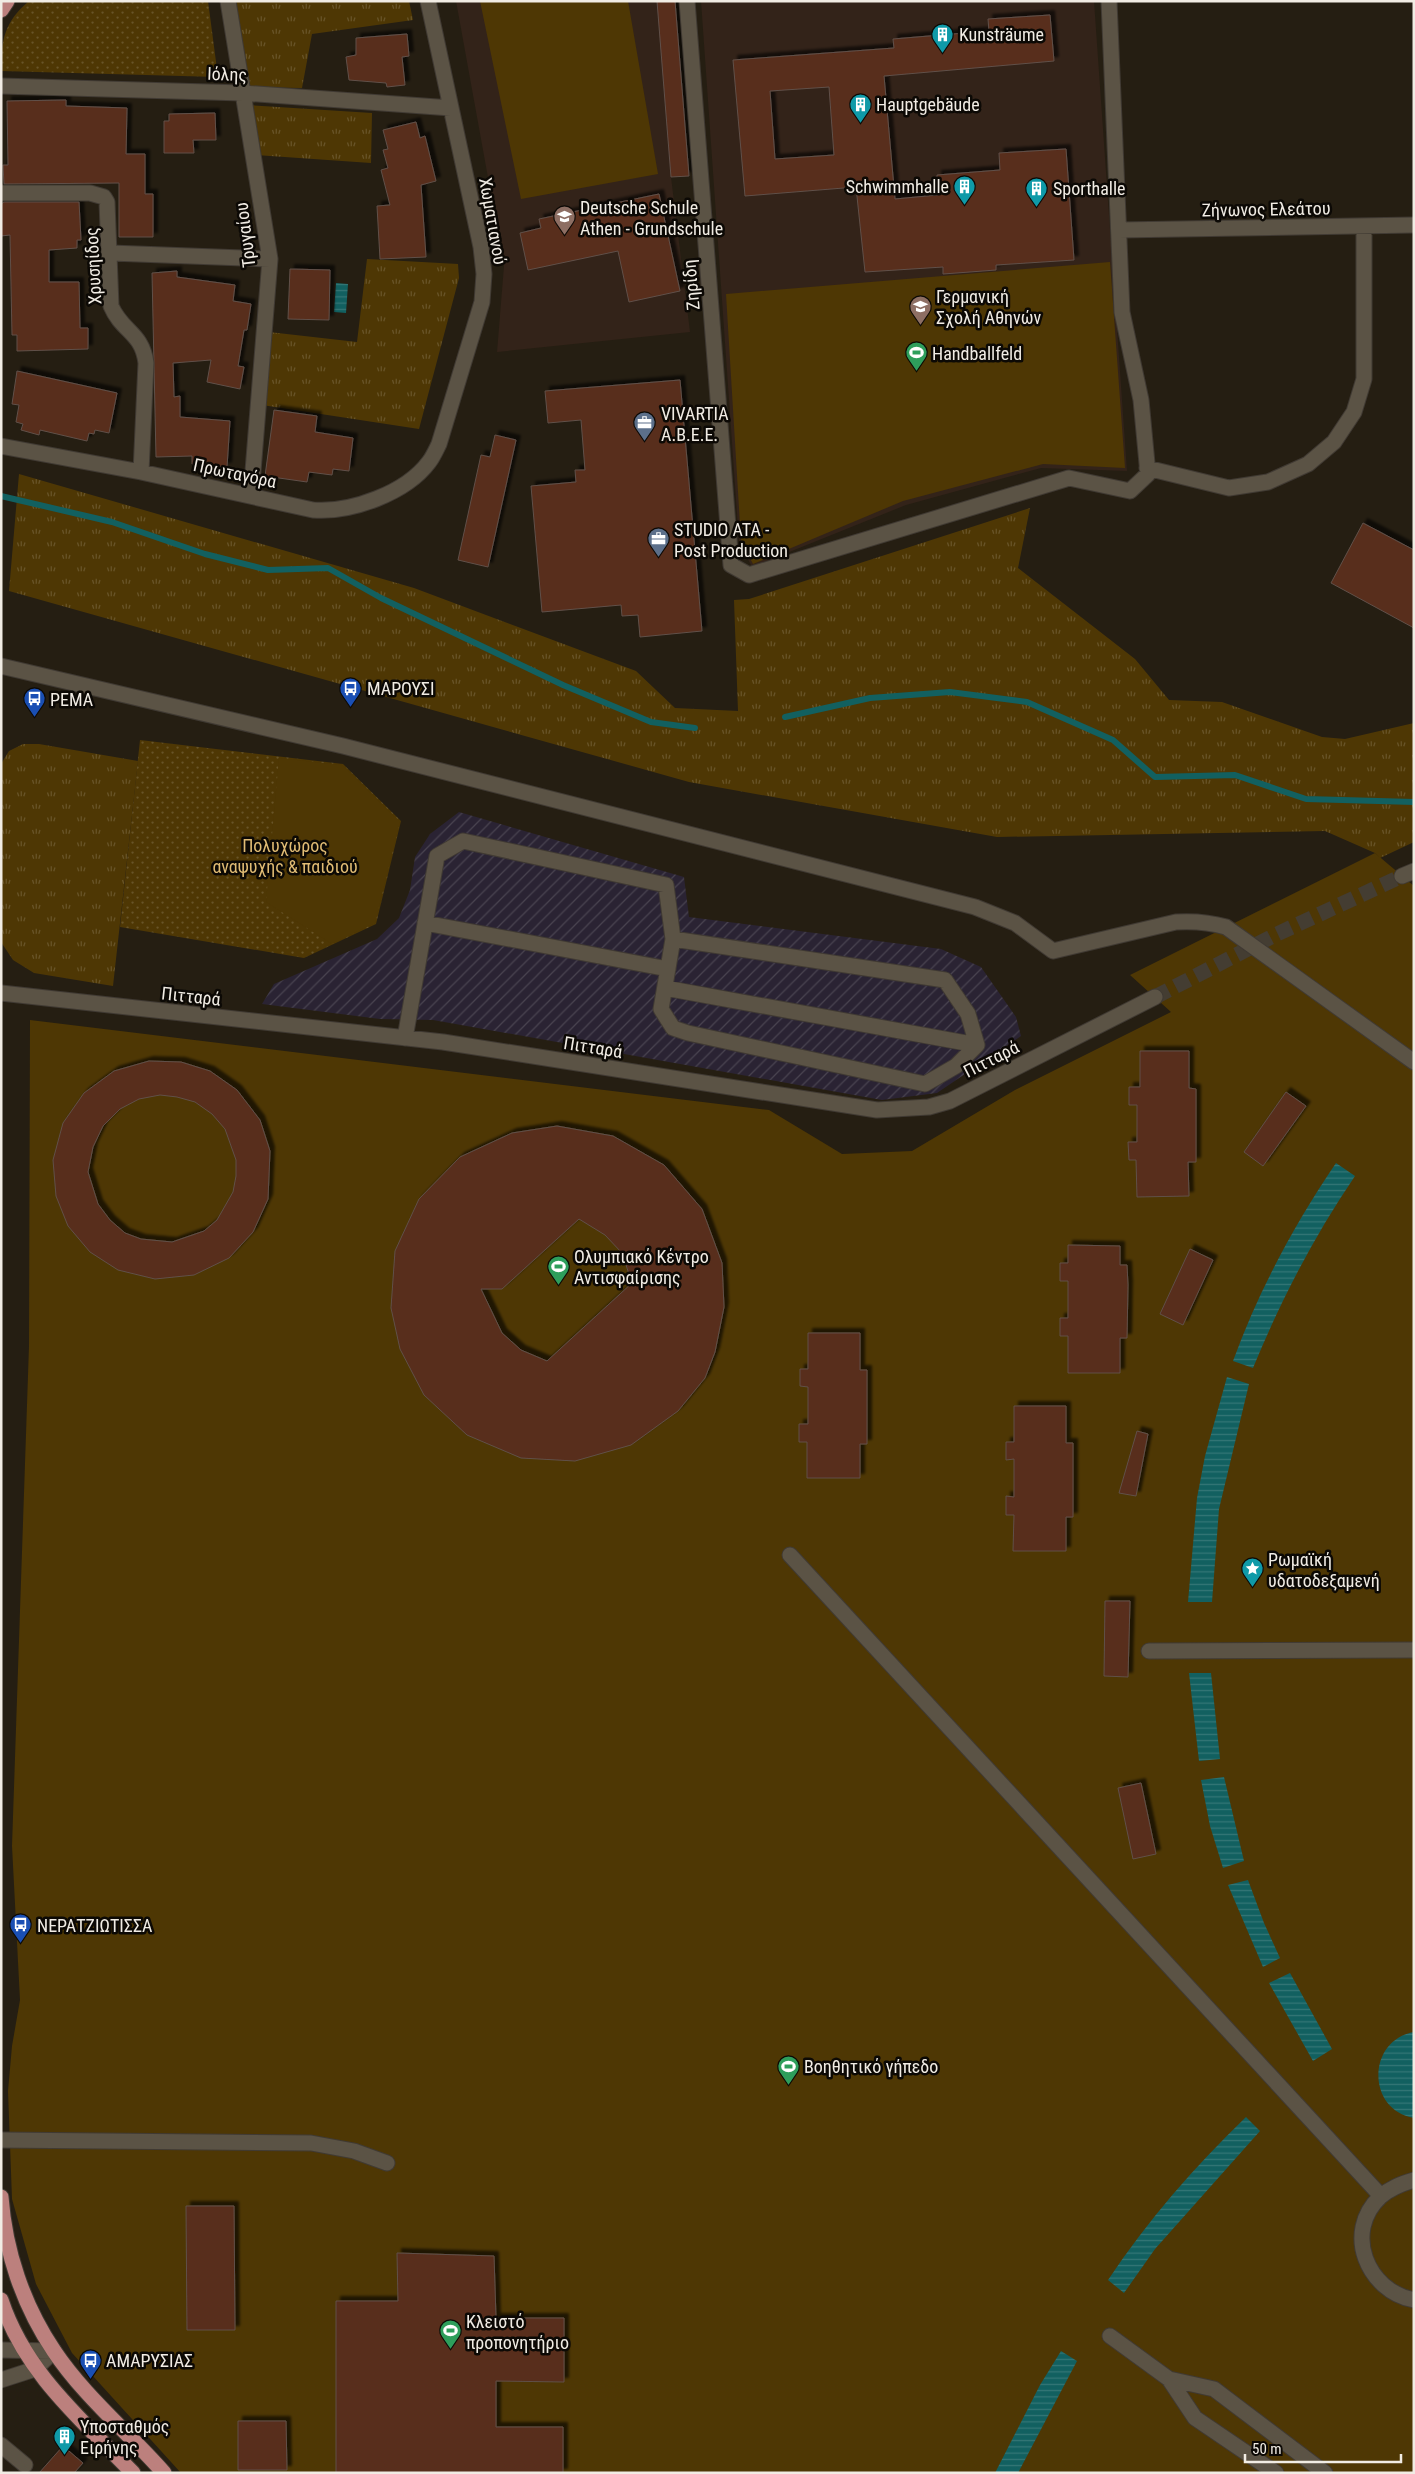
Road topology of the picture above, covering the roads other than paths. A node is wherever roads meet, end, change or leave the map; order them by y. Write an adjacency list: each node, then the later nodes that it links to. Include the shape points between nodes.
1 (7, 1): 6 (main road)
2 (228, 1): 8 (street, Τρυγαίου)
3 (428, 1): 9 (street, Χωματιανού)
4 (687, 1): 18 (street, Ζηρίδη, via 731,565 750,575 1069,478 1130,491 1148,474)
5 (1109, 1): 13 (street)
6 (1, 10)
7 (1, 86): 8 (street, Ιόλης)
8 (243, 93): 9 (street, Ιόλης); 15 (street, Τρυγαίου)
9 (451, 108): 16 (street, Χωματιανού, via 484,274 482,302)
10 (1, 193): 14 (street, Χρυσηίδος, via 90,193 104,197 109,209)
11 (1414, 225): 12 (street, Ζήνωνος Ελεάτου)
12 (1364, 226): 13 (street, Ζήνωνος Ελεάτου); 18 (street, via 1364,380 1354,412 1334,442 1308,464 1268,482 1229,488)
13 (1119, 230): 18 (street, via 1122,312 1141,400)
14 (111, 253): 15 (street); 19 (street, Χρυσηίδος, via 111,306 116,317 139,339 145,350)
15 (270, 259): 20 (street, Τρυγαίου)
16 (439, 444): 20 (street, Πρωταγόρα, via 415,477 350,508 313,510)
17 (1, 446): 19 (street, Πρωταγόρα)
18 (1147, 468)
19 (142, 472): 20 (street, Πρωταγόρα)
20 (251, 496)
21 (1, 666): 30 (street, via 343,746 974,907 1015,923 1053,951 1176,922 1196,920 1214,923 1226,927)
22 (426, 923): 23 (street, via 437,856 463,841 666,885); 24 (street); 28 (street)
23 (673, 939): 24 (street); 29 (street, via 945,980 968,1014)
24 (668, 969): 25 (street)
25 (665, 988): 29 (street); 29 (street, via 661,1010 673,1028 688,1034 925,1084 956,1066)
26 (1, 994): 28 (street, Πιτταρά)
27 (1155, 997): 28 (street, Πιτταρά, via 950,1101 906,1110 877,1110)
28 (405, 1038)
29 (977, 1045)
30 (1414, 1062)
31 (790, 1555): 37 (street)
32 (1414, 1650): 33 (street)
33 (1149, 1651)
34 (1, 2140): 35 (street, via 311,2143 354,2151)
35 (387, 2163)
36 (1414, 2180): 37 (street, via 1395,2186)
37 (1381, 2196): 40 (street, via 1367,2215 1361,2234 1363,2254 1371,2273 1384,2288 1401,2298)
38 (1, 2197): 44 (main road, via 6,2234 18,2280)
39 (1, 2300): 43 (main road)
40 (1414, 2300)
41 (1110, 2336): 47 (street)
42 (1, 2350): 43 (street)
43 (24, 2351): 44 (street); 45 (main road)
44 (54, 2351): 45 (street); 51 (main road)
45 (35, 2369): 46 (street); 50 (main road)
46 (1, 2380)
47 (1169, 2380): 52 (street, via 1196,2418); 53 (street, via 1214,2388)
48 (1, 2446): 49 (street)
49 (25, 2465)
50 (133, 2473)
51 (164, 2473)
52 (1276, 2473)
53 (1325, 2473)

